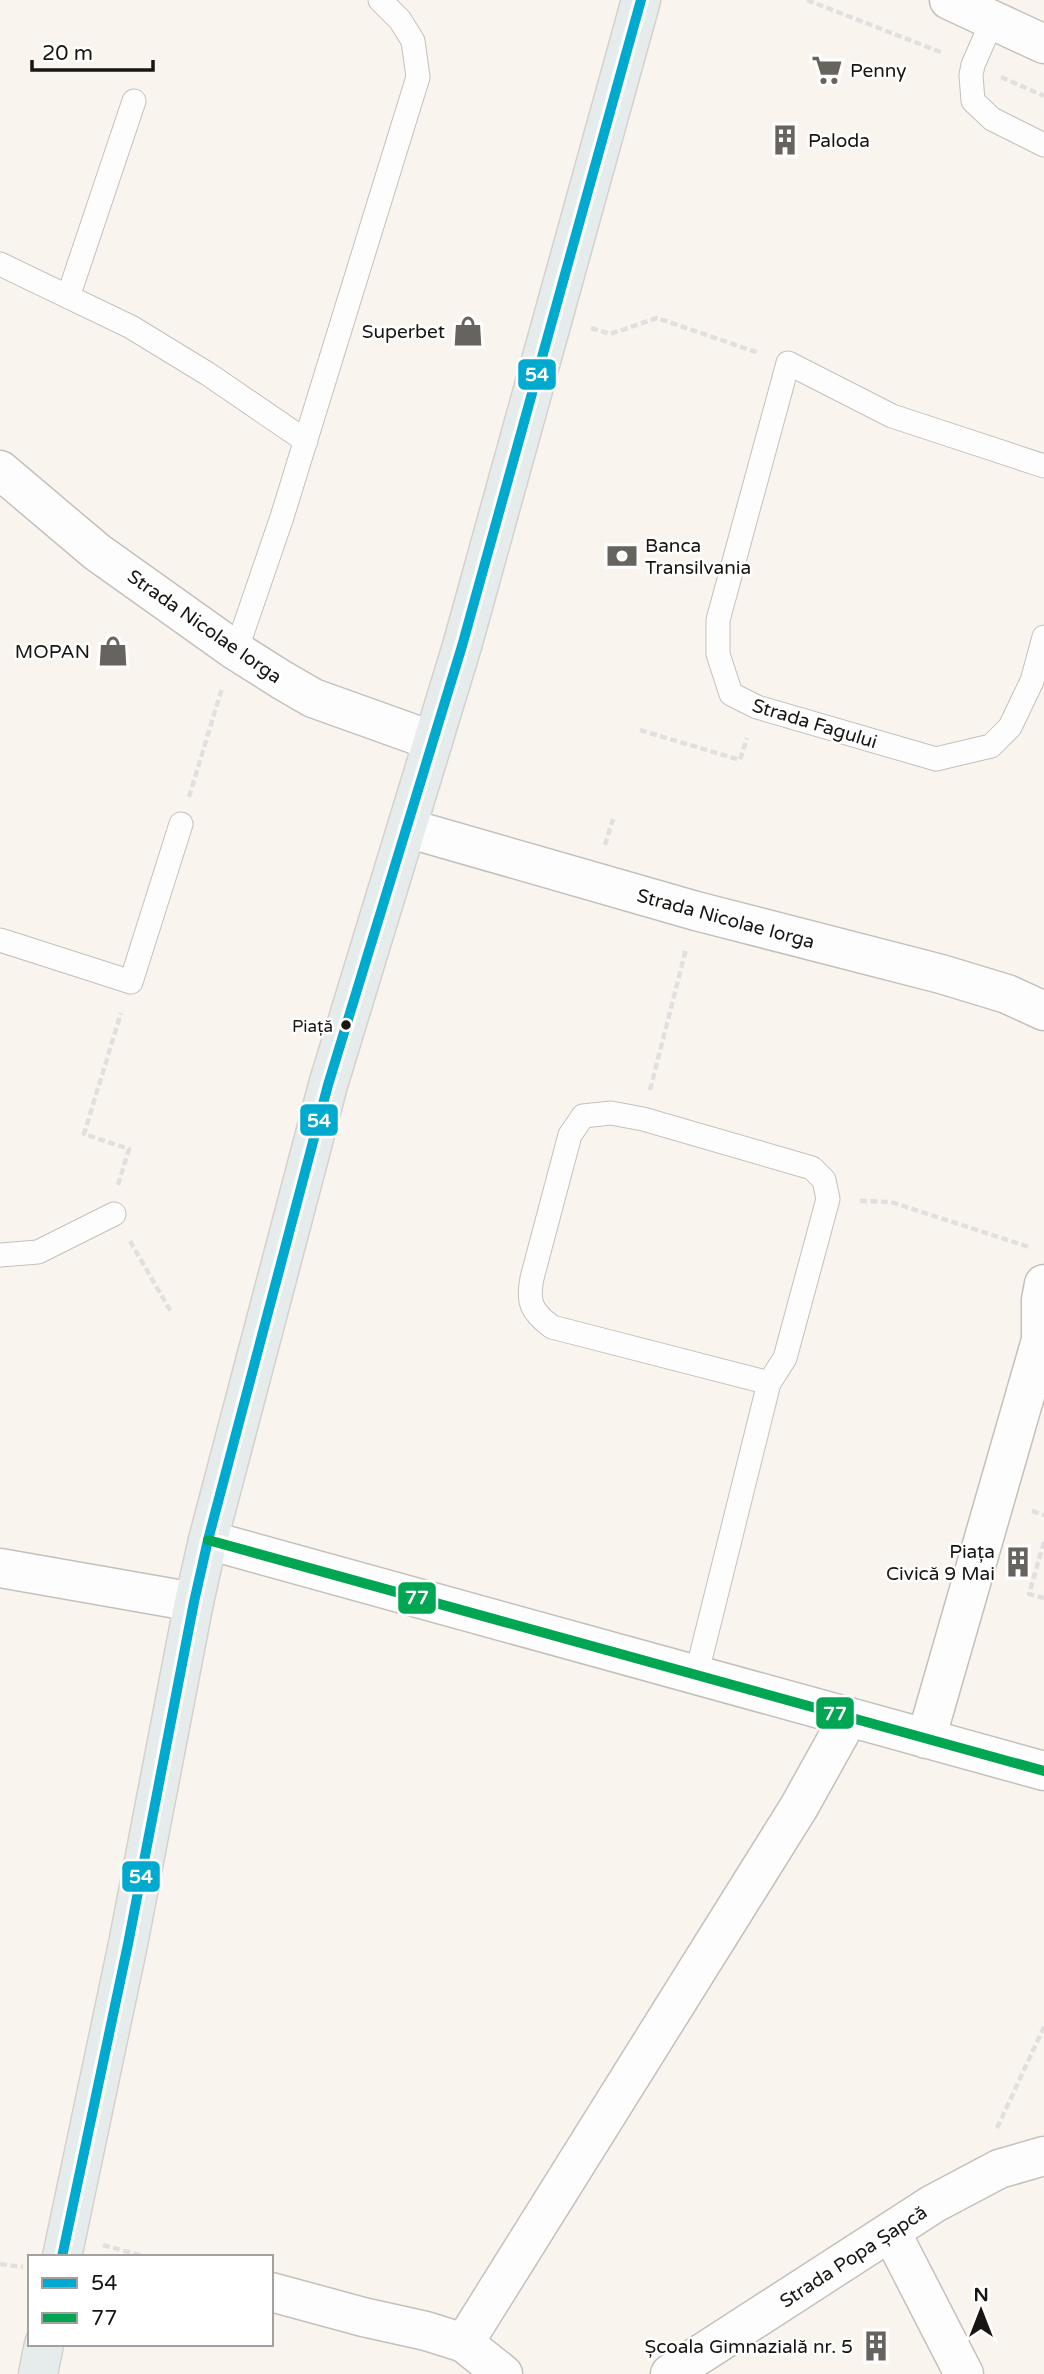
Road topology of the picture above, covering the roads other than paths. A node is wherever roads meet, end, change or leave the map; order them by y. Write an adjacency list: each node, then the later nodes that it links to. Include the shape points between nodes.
1 (380, 0): 10 (lane, via 413,41 418,77)
2 (640, 0): 15 (main road)
3 (949, 0): 4 (street)
4 (993, 19): 5 (street); 7 (lane, via 973,65 973,101 992,119)
5 (1044, 44)
6 (134, 101): 9 (lane)
7 (1044, 145)
8 (0, 264): 9 (lane)
9 (68, 297): 10 (lane, via 131,327 208,373)
10 (306, 441): 14 (lane)
11 (1044, 466): 13 (lane, Strada Fagului, via 892,416 788,363 718,620 718,654 731,694 757,707 936,758 992,746 1010,726 1032,681)
12 (0, 470): 14 (street, Strada Nicolae Iorga, via 97,552)
13 (1044, 637)
14 (236, 651): 15 (street, Strada Nicolae Iorga, via 313,698)
15 (433, 741): 17 (main road)
16 (181, 824): 18 (lane, via 131,982)
17 (407, 828): 19 (street, Strada Nicolae Iorga, via 696,911 942,974); 24 (main road, via 328,1086)
18 (0, 940)
19 (1044, 1011)
20 (114, 1214): 21 (lane, via 38,1252)
21 (0, 1255)
22 (1044, 1284): 29 (street, via 1041,1340)
23 (769, 1383): 23 (lane, via 552,1327 536,1315 528,1294 570,1135 583,1115 611,1113 643,1119 812,1168 824,1180 828,1199 785,1358); 27 (lane)
24 (208, 1540): 26 (main road); 27 (street)
25 (0, 1568): 26 (street)
26 (194, 1602): 33 (main road)
27 (696, 1676): 28 (street)
28 (849, 1717): 29 (street); 35 (street, via 799,1807)
29 (926, 1739): 30 (street)
30 (1044, 1771)
31 (1044, 2156): 32 (street, Strada Popa Șapcă, via 980,2178)
32 (891, 2232): 39 (street, Strada Popa Șapcă); 40 (street)
33 (62, 2255)
34 (273, 2293): 35 (street)
35 (464, 2343): 38 (street)
36 (44, 2346): 37 (main road)
37 (38, 2374)
38 (503, 2374)
39 (670, 2374)
40 (964, 2374)

